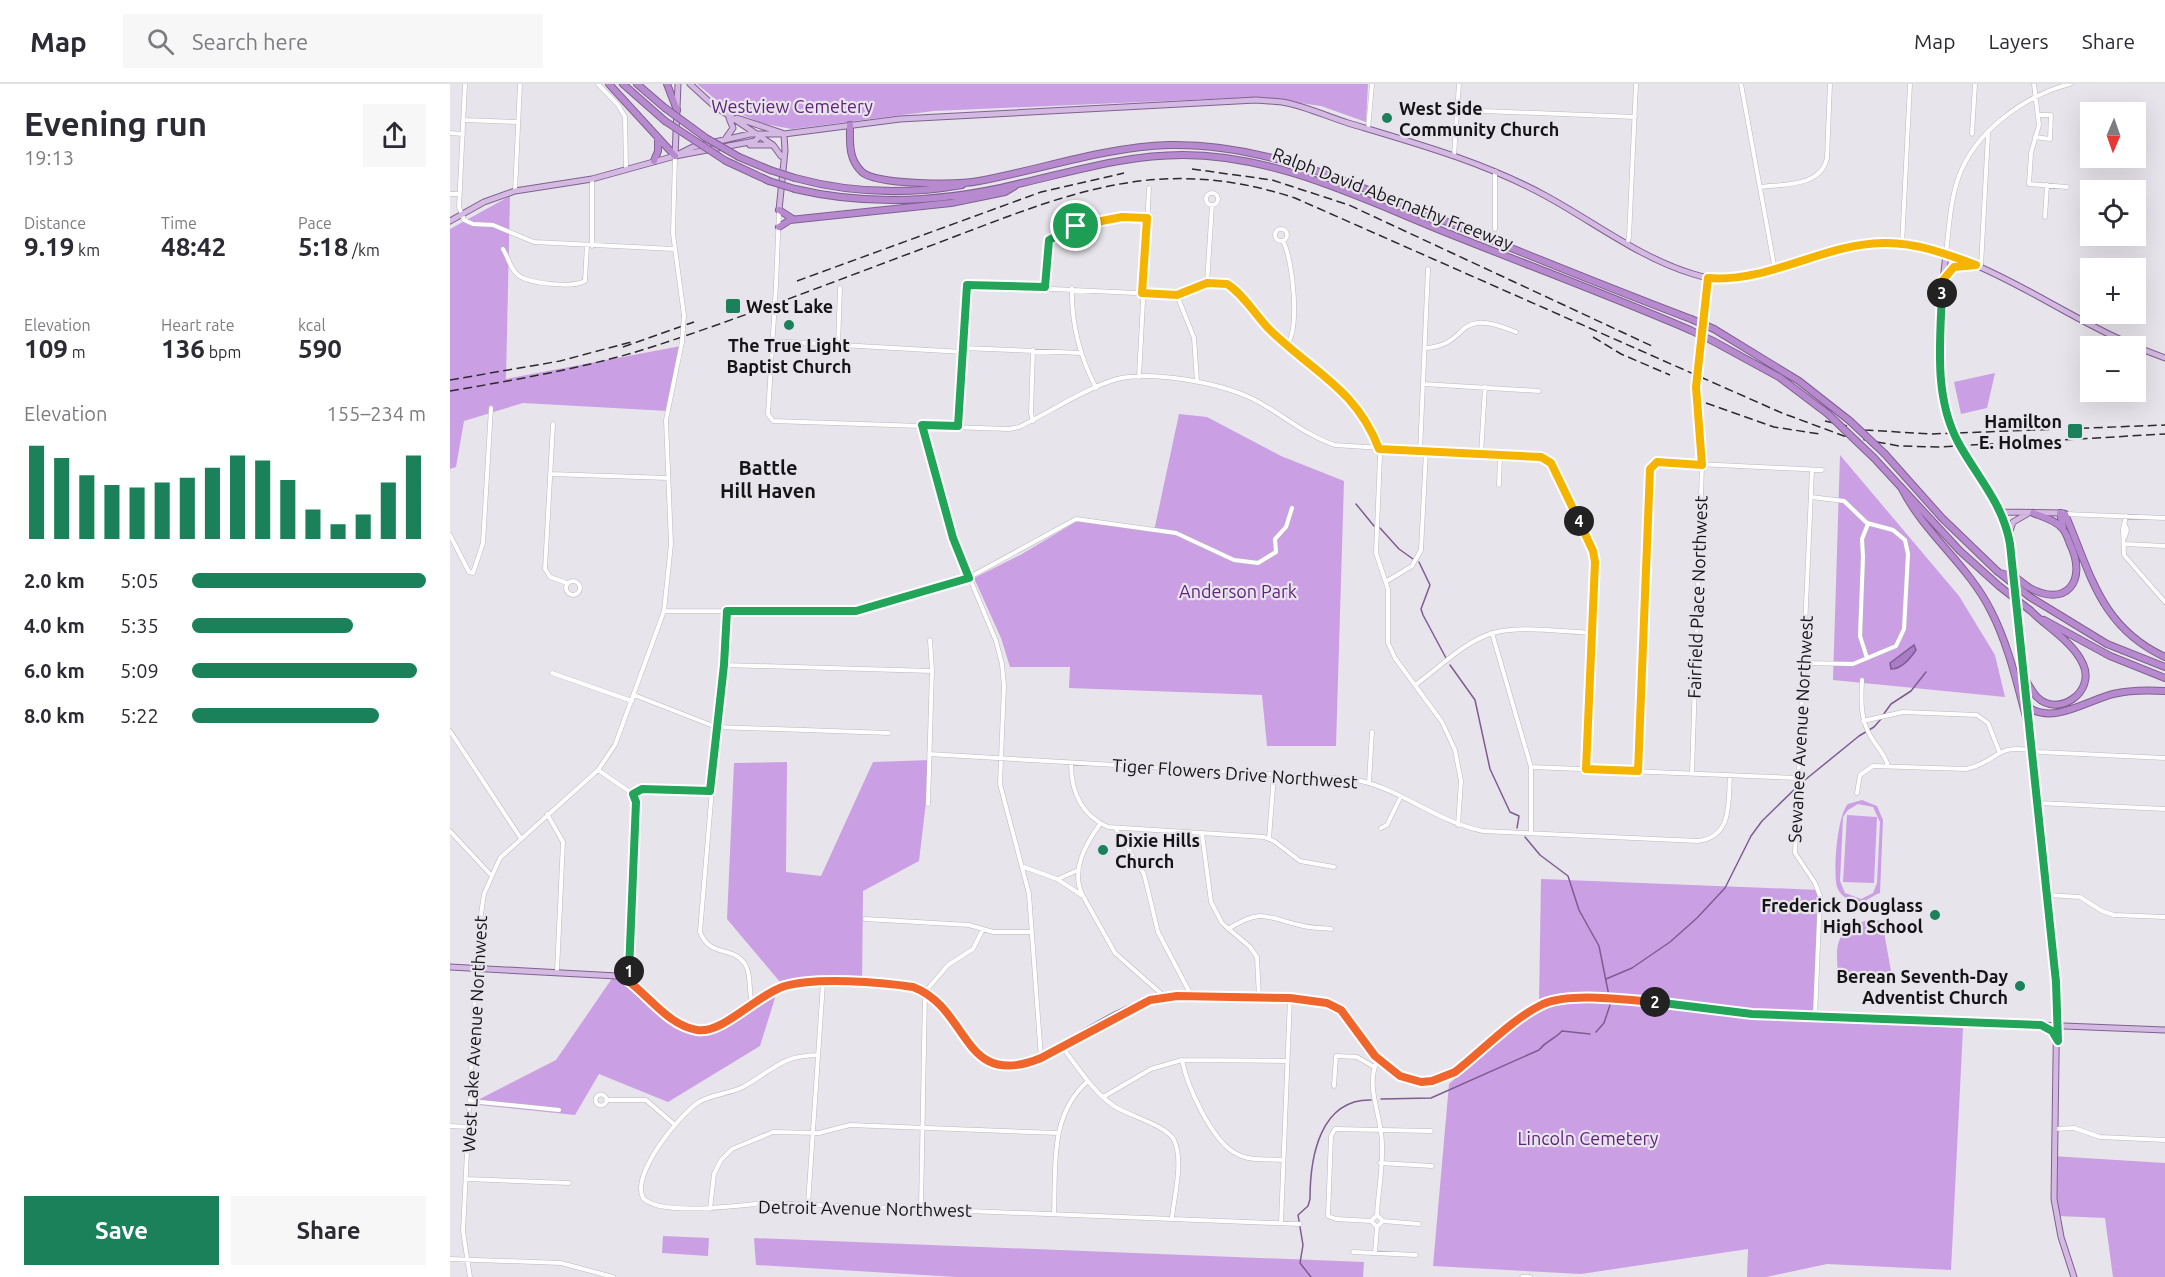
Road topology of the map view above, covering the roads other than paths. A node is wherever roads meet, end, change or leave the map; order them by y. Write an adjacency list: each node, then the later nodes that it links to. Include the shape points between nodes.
1 (465, 84): 25 (street)
2 (520, 84): 26 (street)
3 (598, 84): 46 (street, via 624,117)
4 (609, 84): 36 (highway)
5 (623, 84): 50 (highway, Ralph David Abernathy Freeway, bridge, via 665,121 726,161 795,189 845,199 895,202)
6 (637, 84): 49 (highway, bridge, via 706,138 739,157 795,178 836,188 884,192)
7 (667, 84): 20 (highway)
8 (678, 84): 20 (main road)
9 (690, 84): 22 (main road)
10 (1372, 84): 28 (street)
11 (1459, 84): 21 (street)
12 (1636, 84): 24 (street)
13 (1741, 84): 53 (street)
14 (1830, 84): 53 (street, via 1827,158 1823,169 1808,180)
15 (1910, 84): 70 (street)
16 (1975, 84): 33 (street)
17 (2034, 84): 19 (street)
18 (2070, 84): 19 (street)
19 (2034, 99): 23 (street); 30 (street, via 2010,113)
20 (677, 110): 34 (main road)
21 (1458, 110): 24 (street); 43 (street)
22 (726, 114): 32 (main road); 35 (main road); 38 (main road, via 733,128)
23 (2039, 115): 37 (street); 37 (street, via 2052,115 2050,138)
24 (1635, 117): 68 (street)
25 (463, 120): 26 (street); 31 (street)
26 (518, 122): 55 (street)
27 (850, 125): 28 (main road, via 940,116 1256,100 1299,105); 32 (main road); 49 (highway, via 851,155 860,170 873,179)
28 (1368, 129): 43 (main road)
29 (450, 133): 31 (street)
30 (1988, 133): 73 (street, via 1959,176); 74 (street)
31 (463, 134): 57 (street)
32 (784, 134): 35 (main road); 42 (main road); 45 (main road)
33 (1972, 134)
34 (676, 136): 40 (main road, via 681,144); 41 (main road)
35 (760, 136): 38 (main road, via 750,134); 39 (main road); 41 (main road, via 755,141)
36 (658, 137): 41 (highway); 44 (highway)
37 (2036, 137): 51 (street, via 2029,184)
38 (725, 140): 40 (main road)
39 (773, 145): 41 (main road, via 750,145 686,158); 42 (main road)
40 (693, 147): 41 (main road)
41 (675, 156): 44 (main road); 72 (street, West Lake Avenue Northwest)
42 (781, 156): 45 (main road)
43 (1454, 156): 47 (main road)
44 (654, 161): 46 (main road)
45 (783, 165): 59 (main road)
46 (626, 169): 48 (main road)
47 (1495, 171): 66 (street); 68 (main road, via 1547,196)
48 (592, 179): 55 (main road); 69 (street)
49 (977, 182): 132 (highway, Ralph David Abernathy Freeway, bridge, via 1119,150 1166,145 1256,153 1302,166 1714,329 1791,375 1850,421)
50 (1020, 184): 63 (highway, via 1005,192 961,202); 118 (highway, Ralph David Abernathy Freeway, bridge, via 1073,169 1149,156 1210,156 1249,162 1320,183 1713,340 1779,377 1828,414)
51 (2047, 185): 52 (street); 61 (street)
52 (2067, 186)
53 (1760, 187): 76 (street)
54 (1149, 188): 62 (street)
55 (515, 191): 60 (main road)
56 (450, 194): 57 (street)
57 (460, 195): 60 (street)
58 (1212, 205): 79 (street)
59 (779, 210): 63 (highway); 65 (street)
60 (460, 214): 64 (main road); 69 (street, via 469,224 493,225 534,242)
61 (2045, 217)
62 (1147, 218): 80 (street, via 1100,220 1052,236 1047,245); 83 (street)
63 (794, 220): 65 (highway)
64 (450, 221)
65 (778, 227): 87 (street, bridge)
66 (1495, 229)
67 (1284, 241): 89 (street, via 1294,278 1292,336)
68 (1627, 244): 77 (main road, via 1681,270)
69 (589, 245): 71 (street, via 585,281 574,284 521,278); 72 (street)
70 (1902, 245): 73 (main road); 76 (main road, via 1866,244)
71 (503, 249)
72 (674, 249): 116 (street, West Lake Avenue Northwest, bridge, via 684,315 666,420)
73 (1946, 254): 74 (main road); 78 (main road)
74 (1978, 266): 78 (main road, via 1954,267); 86 (main road)
75 (1428, 269): 90 (street)
76 (1775, 270): 77 (main road, via 1738,279)
77 (1708, 278): 112 (street, Fairfield Place Northwest, via 1696,387)
78 (1943, 280): 121 (main road, via 1941,375 1945,410 1958,442)
79 (1207, 283): 84 (street); 89 (street, via 1220,282 1233,288)
80 (1045, 287): 82 (street); 91 (street, via 969,285)
81 (840, 288): 88 (street)
82 (1072, 288): 83 (street); 94 (street, via 1072,320)
83 (1142, 293): 84 (street); 96 (street)
84 (1177, 295): 97 (street, via 1194,338)
85 (1516, 332): 90 (street, via 1478,321 1461,329 1445,344)
86 (2115, 336)
87 (772, 341): 88 (street); 105 (street, via 770,419)
88 (838, 345): 91 (street)
89 (1287, 345): 107 (street, via 1342,390)
90 (1425, 348): 98 (street)
91 (963, 350): 92 (street); 106 (street)
92 (1033, 350): 94 (street); 103 (street)
93 (2146, 351): 95 (main road)
94 (1081, 353): 100 (street)
95 (2165, 358)
96 (1139, 377): 97 (street); 100 (street, via 1118,379)
97 (1197, 381): 107 (street, via 1251,398 1325,442)
98 (1423, 384): 99 (street); 108 (street)
99 (1485, 387): 101 (street); 110 (street)
100 (1096, 388): 103 (street)
101 (1539, 391)
102 (491, 408): 128 (street, via 483,543 471,574)
103 (1033, 420): 106 (street, via 1009,429)
104 (553, 424): 115 (street)
105 (922, 425): 106 (street); 133 (street, via 953,538)
106 (958, 426)
107 (1379, 449): 108 (street); 134 (street, via 1376,553)
108 (1420, 451): 109 (street)
109 (1426, 451): 110 (street); 134 (street, via 1422,550 1412,566)
110 (1481, 454): 111 (street)
111 (1500, 455): 117 (street); 141 (street, via 1541,457 1551,463 1593,551)
112 (1702, 465): 113 (street); 175 (street, via 1657,462 1650,469); 176 (street, Fairfield Place Northwest)
113 (1812, 470): 114 (street); 119 (street, Sewanee Avenue Northwest)
114 (1822, 470)
115 (550, 474): 116 (street); 135 (street, via 545,569 550,577)
116 (668, 478): 137 (street, West Lake Avenue Northwest, via 671,544)
117 (1499, 484)
118 (1902, 489): 139 (highway, bridge, via 1960,550); 160 (highway, via 1991,610 2012,660)
119 (1811, 497): 126 (street, via 1844,501); 145 (street, Sewanee Avenue Northwest)
120 (1292, 508): 133 (street, via 1287,527 1275,539 1276,552 1258,563 1234,560 1176,533 1082,518)
121 (2002, 512): 122 (main road); 129 (main road)
122 (2031, 513): 123 (main road); 127 (highway); 129 (main road, via 2013,522)
123 (2063, 513): 124 (street); 127 (highway); 143 (highway, via 2106,609 2129,636)
124 (2126, 516): 125 (street); 130 (street)
125 (2165, 518)
126 (1868, 524): 144 (street, via 1861,545 1860,636); 144 (street, via 1899,533 1908,554 1902,636 1890,650)
127 (2063, 529): 132 (highway, bridge, via 2078,571 2072,585 2062,593 2048,596)
128 (450, 535)
129 (2008, 536): 150 (main road)
130 (2124, 544): 131 (street); 136 (street, via 2124,555)
131 (2165, 546)
132 (1997, 572): 147 (highway, bridge, via 2030,597 2108,644)
133 (969, 578): 138 (street, via 856,611); 169 (street, via 1002,664)
134 (1387, 581): 153 (street, via 1388,643)
135 (567, 583)
136 (2165, 602)
137 (664, 611): 138 (street); 155 (street, West Lake Avenue Northwest)
138 (727, 611): 146 (street)
139 (2031, 611): 150 (highway, via 2073,648 2084,666 2085,682 2071,701 2052,704 2037,697); 151 (highway, via 2110,656)
140 (1492, 633): 141 (street); 153 (street); 172 (street)
141 (1592, 633): 173 (street)
142 (930, 640): 148 (street)
143 (2165, 657)
144 (1867, 659): 145 (street, via 1853,664)
145 (1804, 663): 179 (street, Sewanee Avenue Northwest)
146 (724, 665): 148 (street); 161 (street)
147 (2165, 667)
148 (932, 671): 167 (street)
149 (552, 673): 156 (street)
150 (2024, 676): 157 (main road)
151 (2165, 678)
152 (1862, 680): 159 (street)
153 (1415, 686): 190 (street, via 1442,722 1455,750 1461,781)
154 (2165, 691): 158 (highway, via 2115,694 2067,710)
155 (634, 695): 156 (street, West Lake Avenue Northwest); 161 (street)
156 (632, 701): 174 (street, West Lake Avenue Northwest, via 615,745)
157 (2028, 707): 158 (highway); 160 (main road)
158 (2039, 713): 160 (highway)
159 (1863, 721): 166 (street, via 1903,712 1977,715 1988,723); 171 (street)
160 (2029, 725): 165 (main road)
161 (716, 727): 163 (street); 181 (street)
162 (450, 731): 196 (street)
163 (890, 732)
164 (1372, 732): 180 (street)
165 (2031, 750): 166 (street); 168 (street); 185 (main road)
166 (1999, 751): 171 (street, via 1966,769)
167 (929, 754): 169 (street, Tiger Flowers Drive Northwest); 186 (street)
168 (2165, 758)
169 (1001, 759): 170 (street, Tiger Flowers Drive Northwest); 198 (street, via 1002,794)
170 (1071, 763): 177 (street, Tiger Flowers Drive Northwest); 189 (street, via 1075,795)
171 (1888, 766): 182 (street, via 1873,766 1864,771 1858,779)
172 (1531, 767): 173 (street); 194 (street)
173 (1586, 769): 175 (street)
174 (598, 770): 183 (street); 188 (street, West Lake Avenue Northwest)
175 (1638, 771): 176 (street)
176 (1692, 773): 178 (street)
177 (1274, 775): 180 (street, Tiger Flowers Drive Northwest); 197 (street)
178 (1730, 775): 179 (street); 194 (street, Tiger Flowers Drive Northwest, via 1726,822 1718,834 1707,840)
179 (1798, 778): 223 (street, Sewanee Avenue Northwest, via 1795,853 1820,896)
180 (1369, 782): 184 (street, Tiger Flowers Drive Northwest)
181 (710, 791): 183 (street, via 642,789); 221 (street, via 700,932 710,947 734,954 744,962)
182 (1857, 793)
183 (633, 794): 214 (street, via 636,802)
184 (1401, 796): 190 (street, Tiger Flowers Drive Northwest); 191 (street, via 1387,825)
185 (2038, 803): 187 (street); 203 (main road)
186 (928, 804)
187 (2165, 809)
188 (547, 814): 196 (street, West Lake Avenue Northwest); 213 (street, via 563,842)
189 (1100, 824): 192 (street); 200 (street)
190 (1458, 825): 194 (street, Tiger Flowers Drive Northwest, via 1483,831)
191 (1381, 828)
192 (1116, 829): 195 (street); 217 (street, via 1144,874 1158,932)
193 (450, 831): 201 (street)
194 (1531, 833)
195 (1202, 834): 197 (street); 208 (street, via 1210,902)
196 (520, 837): 201 (street, West Lake Avenue Northwest)
197 (1269, 838): 199 (street, via 1300,861)
198 (1024, 867): 202 (street); 210 (street)
199 (1334, 867)
200 (1077, 871): 202 (street); 204 (street)
201 (490, 874): 212 (street, West Lake Avenue Northwest, via 480,915)
202 (1058, 879): 204 (street)
203 (2048, 895): 205 (street, via 2080,897 2114,915); 222 (main road)
204 (1083, 896): 218 (street, via 1115,953)
205 (2165, 917)
206 (865, 919): 207 (street)
207 (983, 929): 210 (street); 216 (street, via 973,949 948,965)
208 (1228, 929): 209 (street, via 1266,915); 219 (street, via 1257,957)
209 (1331, 930)
210 (1032, 932): 231 (street)
211 (450, 967): 212 (main road)
212 (477, 968): 213 (main road); 240 (street, West Lake Avenue Northwest)
213 (557, 971): 214 (main road, via 607,974)
214 (627, 980): 221 (main road, via 670,1018 696,1030 721,1025)
215 (823, 982): 216 (main road, via 904,986); 221 (main road, via 786,986); 230 (street)
216 (925, 992): 231 (main road, via 943,1006 968,1046 984,1060 1016,1066); 245 (street)
217 (1191, 996): 218 (main road); 219 (main road)
218 (1165, 997): 229 (main road, via 1137,1006)
219 (1259, 998): 220 (main road)
220 (1290, 998): 232 (main road, via 1327,1003 1341,1010); 234 (street)
221 (752, 1002)
222 (2058, 1011): 224 (main road, via 2053,1020); 225 (main road); 226 (main road)
223 (1815, 1016): 224 (main road); 232 (main road, via 1562,999 1525,1016 1444,1078 1411,1080)
224 (2041, 1025): 225 (main road); 228 (main road, via 2052,1031)
225 (2059, 1026): 226 (main road); 228 (main road)
226 (2074, 1026): 227 (main road); 228 (main road)
227 (2165, 1030)
228 (2058, 1041): 246 (main road)
229 (1062, 1047): 231 (main road); 236 (street)
230 (818, 1055): 242 (street, Detroit Avenue Northwest, via 783,1060 742,1087 699,1102); 249 (street)
231 (1041, 1058)
232 (1378, 1059): 235 (street)
233 (1182, 1060): 234 (street); 238 (street, via 1151,1069); 252 (street, via 1200,1111 1230,1149 1242,1156)
234 (1287, 1061): 252 (street)
235 (1374, 1067): 237 (street, via 1358,1057 1336,1056); 247 (street, via 1371,1086)
236 (1088, 1081): 238 (street); 250 (street, via 1067,1105)
237 (1334, 1086)
238 (1103, 1097): 262 (street, via 1173,1139 1178,1159)
239 (607, 1100): 242 (street, via 646,1100)
240 (470, 1101): 241 (street); 244 (street, West Lake Avenue Northwest)
241 (559, 1110)
242 (675, 1125): 259 (street, Detroit Avenue Northwest, via 642,1178 641,1194 655,1205)
243 (450, 1126): 244 (street)
244 (469, 1127): 255 (street, West Lake Avenue Northwest)
245 (924, 1128): 249 (street, via 850,1125); 250 (street); 258 (street)
246 (2054, 1129): 251 (street, via 2074,1128 2100,1137); 278 (main road, via 2057,1218)
247 (1381, 1131): 248 (street); 253 (street); 263 (street, via 1335,1129 1331,1136 1328,1216)
248 (1431, 1131)
249 (812, 1132): 257 (street); 259 (street, via 773,1132 732,1149 714,1174)
250 (1058, 1133): 260 (street)
251 (2165, 1140)
252 (1283, 1160): 265 (street)
253 (1380, 1163): 254 (street); 261 (street)
254 (1432, 1166)
255 (466, 1179): 256 (street); 273 (street, West Lake Avenue Northwest)
256 (569, 1183)
257 (808, 1204): 258 (street, Detroit Avenue Northwest); 259 (street, Detroit Avenue Northwest, via 765,1203)
258 (921, 1208): 260 (street, Detroit Avenue Northwest)
259 (710, 1209)
260 (1054, 1213): 262 (street, Detroit Avenue Northwest)
261 (1377, 1215): 263 (street); 264 (street)
262 (1172, 1218): 265 (street, Detroit Avenue Northwest)
263 (1371, 1221): 268 (street)
264 (1383, 1221): 267 (street); 268 (street)
265 (1281, 1223): 266 (street, Detroit Avenue Northwest)
266 (1298, 1224)
267 (1419, 1224)
268 (1377, 1227): 270 (street)
269 (1353, 1252): 270 (street)
270 (1375, 1253): 271 (street)
271 (1416, 1255)
272 (450, 1259): 273 (street)
273 (466, 1260): 274 (street, West Lake Avenue Northwest); 275 (street, via 561,1263)
274 (470, 1277)
275 (613, 1277)
276 (1522, 1277): 277 (street)
277 (1530, 1277)
278 (2074, 1277)

